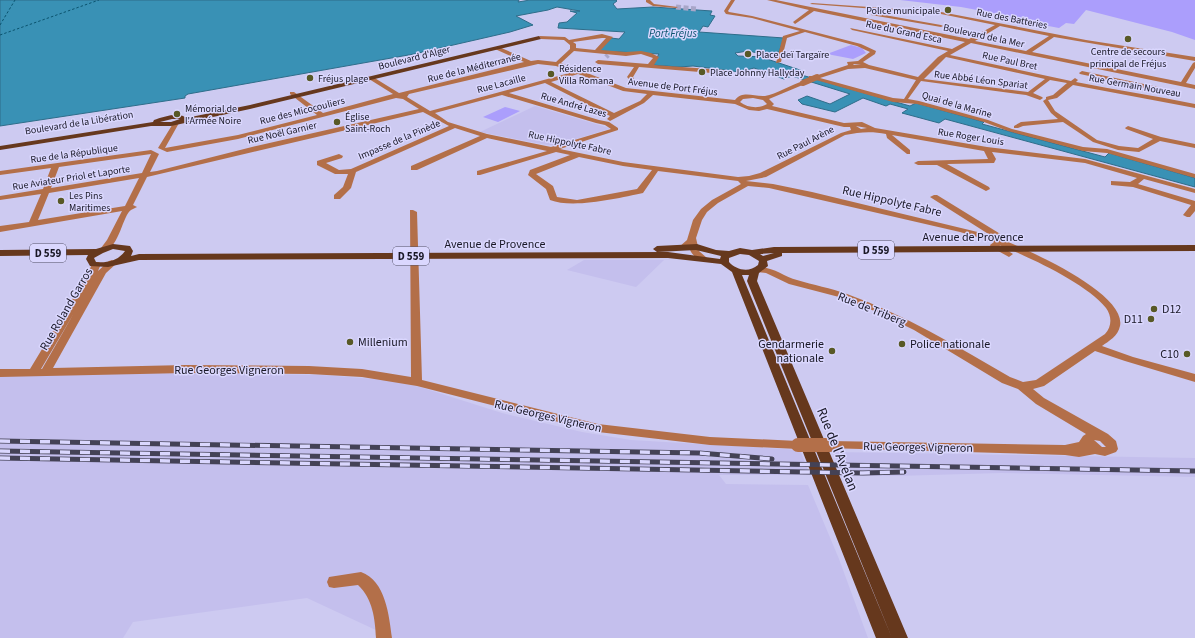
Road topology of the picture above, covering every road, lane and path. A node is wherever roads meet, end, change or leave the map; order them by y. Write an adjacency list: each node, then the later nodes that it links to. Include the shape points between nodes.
1 (733, 0): 16 (street, via 726,11)
2 (769, 0): 4 (street, Boulevard de la Mer)
3 (648, 1): 5 (street, via 653,5)
4 (777, 2): 6 (street, Boulevard de la Mer); 7 (street, Rue des Batteries)
5 (676, 7)
6 (813, 9): 9 (street, Boulevard de la Mer); 11 (street)
7 (923, 11): 10 (street); 12 (street, Rue des Batteries)
8 (873, 14): 10 (street)
9 (871, 21): 14 (street); 15 (street, Boulevard de la Mer)
10 (914, 21): 13 (street)
11 (794, 23)
12 (1000, 25): 19 (street, Rue des Batteries); 24 (street)
13 (941, 26)
14 (852, 29): 17 (street); 22 (street, Rue du Grand Esca)
15 (918, 30): 22 (street); 24 (street, Boulevard de la Mer)
16 (806, 31): 21 (street); 33 (street, via 785,37)
17 (846, 32)
18 (841, 34): 21 (street)
19 (1052, 36): 29 (street); 32 (street, Rue des Batteries)
20 (536, 38): 23 (street); 25 (main road, Boulevard d'Alger)
21 (832, 38): 36 (street, via 873,51)
22 (900, 40): 28 (street, Rue du Grand Esca)
23 (570, 41): 26 (street, via 574,45); 27 (street, via 610,37)
24 (969, 41): 28 (street); 29 (street, Boulevard de la Mer)
25 (497, 48): 34 (street); 45 (main road, Boulevard d'Alger)
26 (573, 48): 27 (street); 35 (street)
27 (597, 51): 30 (street)
28 (953, 51): 31 (street)
29 (1027, 53): 40 (street, Boulevard de la Mer)
30 (608, 55): 38 (street, via 599,61); 39 (street, via 650,54 656,57)
31 (944, 55): 46 (street, Rue Paul Bret); 48 (street)
32 (1195, 59)
33 (778, 62)
34 (530, 63): 35 (street, Rue de la Méditerranée); 59 (street, Rue de la Méditerranée)
35 (560, 64): 41 (street, Avenue de Port Fréjus)
36 (862, 64): 44 (street, Rue Abbé Léon Spariat); 48 (street, Rue Abbé Léon Spariat)
37 (1195, 64): 51 (street)
38 (637, 66): 39 (street); 47 (street)
39 (650, 66): 42 (street)
40 (1088, 66): 43 (street); 50 (street, Boulevard de la Mer)
41 (579, 72): 49 (street, Rue Lacaille); 57 (street, Avenue de Port Fréjus, via 622,89)
42 (724, 72)
43 (1082, 73): 52 (street); 54 (street)
44 (814, 77): 61 (street, Rue Abbé Léon Spariat, bridge); 86 (street, Quai de la Marine, via 893,100 924,104 1083,149)
45 (371, 78): 58 (main road, Boulevard d'Alger); 59 (street, Rue Hippolyte Fabre)
46 (1049, 78): 52 (street, Rue Paul Bret); 55 (street)
47 (631, 79)
48 (920, 80): 62 (street); 63 (street, Rue Abbé Léon Spariat, via 1027,93)
49 (545, 82): 56 (street, Rue Lacaille); 69 (street)
50 (1170, 82): 51 (street); 54 (street)
51 (1183, 82): 53 (street)
52 (1072, 83): 60 (street, Rue Germain Nouveau); 63 (street, via 1055,97)
53 (1195, 87)
54 (1158, 89): 60 (street)
55 (1031, 92)
56 (503, 93): 67 (street, Rue Lacaille); 73 (street, Rue André Lazes)
57 (651, 93): 64 (street, Avenue de Port Fréjus); 69 (street, via 644,102)
58 (294, 95): 68 (street); 70 (main road, Boulevard d'Alger)
59 (400, 96): 67 (street, Rue Hippolyte Fabre); 68 (street, Rue des Micocouliers)
60 (1151, 97): 65 (street, Rue Germain Nouveau)
61 (765, 98): 64 (street, via 746,96); 66 (street, via 771,104)
62 (906, 98)
63 (1045, 99): 71 (street, via 1049,108)
64 (737, 102): 66 (street, via 749,108)
65 (1195, 106)
66 (767, 107): 77 (street)
67 (426, 112): 75 (street, Rue Hippolyte Fabre); 100 (street, Rue Noël Garnier, via 252,149)
68 (321, 115): 88 (street, Rue des Micocouliers, via 233,138)
69 (614, 115): 73 (street)
70 (184, 120): 72 (main road, via 178,116); 74 (main road)
71 (1063, 120): 76 (street, via 1021,124); 86 (street)
72 (162, 122): 74 (main road); 82 (main road, Boulevard de la Libération); 84 (main road, Boulevard de la Libération)
73 (607, 123): 87 (street, Rue André Lazes, via 614,126 614,130)
74 (173, 124): 88 (street)
75 (453, 126): 80 (street, Rue Hippolyte Fabre); 97 (street, Impasse de la Pinède)
76 (1016, 127)
77 (855, 128): 79 (street, Rue Roger Louis, via 858,124 867,125 871,129); 103 (street, Rue Paul Arène)
78 (1128, 128): 81 (street)
79 (889, 133): 85 (street, Rue Roger Louis); 89 (street, via 889,137)
80 (486, 136): 87 (street, Rue Hippolyte Fabre); 95 (street)
81 (1159, 139): 83 (street); 86 (street, via 1139,150)
82 (0, 144)
83 (1195, 146)
84 (0, 148)
85 (987, 149): 92 (street, via 992,159 990,160); 101 (street, Rue Roger Louis, via 1068,159)
86 (1097, 149): 102 (street, Quai de la Marine)
87 (556, 150): 90 (street, Rue Hippolyte Fabre); 99 (street)
88 (159, 151): 94 (street, Rue de la République); 100 (street)
89 (907, 152)
90 (578, 155): 96 (street, Rue Hippolyte Fabre); 96 (street, via 533,172 532,175 550,188 553,198 577,202 640,191)
91 (339, 156): 97 (street, Impasse de la Pinède, via 320,163 338,172)
92 (938, 162): 93 (street); 107 (street)
93 (918, 163)
94 (56, 165): 98 (street, Rue de la République); 108 (street)
95 (414, 168)
96 (656, 169): 104 (street, Rue Hippolyte Fabre)
97 (353, 171): 112 (street, Impasse de la Pinède, via 348,188)
98 (0, 173)
99 (480, 173)
100 (147, 175): 108 (street, Rue Aviateur Priol et Laporte); 114 (street)
101 (1144, 176): 106 (street); 109 (street, Rue Roger Louis)
102 (1195, 176)
103 (762, 179): 104 (street, Rue Hippolyte Fabre); 121 (street, Rue Hippolyte Fabre, via 971,232)
104 (747, 180): 119 (street, via 706,209 699,217)
105 (1114, 183): 106 (street)
106 (1134, 185): 113 (street)
107 (986, 189)
108 (46, 191): 111 (street, Rue Aviateur Priol et Laporte); 117 (street)
109 (1195, 191)
110 (934, 197): 121 (street, via 999,237)
111 (0, 198)
112 (337, 198)
113 (1195, 205): 116 (street)
114 (130, 208): 117 (street); 120 (street, via 119,240); 122 (street)
115 (413, 212): 130 (street)
116 (1187, 215)
117 (33, 223): 118 (street)
118 (0, 229)
119 (693, 240): 128 (main road, Avenue de Provence / D 559); 128 (street); 130 (main road, Avenue de Provence / D 559, via 683,247 640,251)
120 (120, 246): 122 (main road); 124 (main road)
121 (1002, 246): 125 (street, Rue Hippolyte Fabre); 129 (main road, Avenue de Provence / D 559, via 774,250)
122 (105, 248): 134 (main road)
123 (1195, 248): 125 (main road, Avenue de Provence / D 559)
124 (129, 251): 130 (main road, Avenue de Provence / D 559); 135 (main road)
125 (1013, 252): 132 (main road, Avenue de Provence / D 559); 137 (main road, Avenue de Provence / D 559, via 779,254 769,256)
126 (1195, 252): 132 (main road, Avenue de Provence / D 559)
127 (0, 253): 134 (main road, D 559)
128 (703, 253): 130 (main road, Avenue de Provence / D 559); 131 (main road, D 559); 136 (main road, D 559)
129 (752, 253): 131 (main road, Avenue de Provence, via 740,251); 137 (main road)
130 (415, 254): 135 (main road, Avenue de Provence / D 559, via 139,258); 144 (street)
131 (729, 254): 136 (main road)
132 (1026, 254): 139 (street, via 1082,285 1109,306 1116,320 1115,328)
133 (0, 258): 134 (main road, D 559)
134 (94, 258): 135 (main road, Avenue de Provence); 140 (street, Rue Roland Garros, via 93,273)
135 (116, 262): 141 (street, Rue Roland Garros, via 102,272)
136 (724, 262): 138 (main road)
137 (760, 266): 138 (main road); 146 (street, Rue de Triberg, via 792,282 842,295 880,310 918,328 1006,380); 152 (main road, Rue de l'Avelan, via 752,281)
138 (736, 271): 151 (main road)
139 (1095, 346): 143 (street, via 1129,359); 145 (street)
140 (34, 371): 141 (street, Rue Georges Vigneron); 142 (street, Rue Georges Vigneron)
141 (46, 371): 144 (street, Rue Georges Vigneron, via 309,370 362,373)
142 (0, 373)
143 (1195, 378)
144 (417, 382): 148 (street, Rue Georges Vigneron, bridge, via 598,428 710,441 1065,450)
145 (1036, 385): 146 (street, Rue de Triberg); 147 (street)
146 (1022, 386): 147 (street, Rue de Triberg)
147 (1044, 403): 148 (street, Rue de Triberg, via 1077,423)
148 (1093, 441)
149 (334, 582): 150 (street, via 361,578 370,585 382,620)
150 (384, 638)
151 (884, 638)
152 (900, 638)

